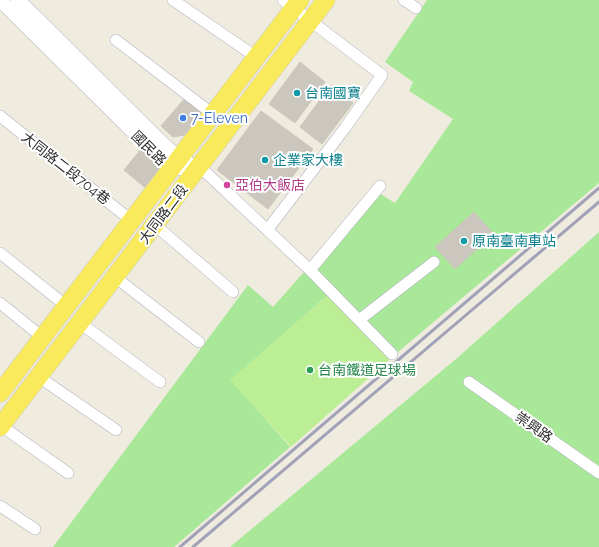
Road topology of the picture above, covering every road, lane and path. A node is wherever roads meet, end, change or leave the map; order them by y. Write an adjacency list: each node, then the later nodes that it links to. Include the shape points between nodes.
1 (0, 0): 13 (street, 國民路)
2 (18, 0): 13 (street, 國民路)
3 (173, 0): 10 (street)
4 (326, 0): 8 (main road, 大同路二段)
5 (404, 0): 7 (street)
6 (292, 3): 8 (street); 10 (main road, 大同路二段)
7 (416, 8)
8 (311, 20): 14 (main road, 大同路二段); 18 (street, via 382,75)
9 (116, 40): 11 (street)
10 (256, 57): 11 (main road, 大同路二段)
11 (214, 114): 13 (main road, 大同路二段)
12 (0, 116): 16 (street, 大同路二段704巷)
13 (175, 164): 14 (street, 國民路); 16 (main road, 大同路二段)
14 (199, 166): 17 (main road, 大同路二段); 18 (street)
15 (380, 186): 21 (street)
16 (132, 221): 25 (main road, 大同路二段)
17 (155, 225): 22 (main road, 大同路二段); 23 (street)
18 (268, 230): 21 (street)
19 (0, 253): 25 (street)
20 (434, 262): 26 (street)
21 (310, 270): 26 (street)
22 (115, 277): 27 (main road, 大同路二段); 29 (street)
23 (233, 292)
24 (0, 303): 28 (street)
25 (66, 305): 28 (main road, 大同路二段)
26 (359, 320): 30 (street)
27 (80, 323): 31 (main road, 大同路二段); 32 (street)
28 (42, 337): 34 (main road, 大同路二段)
29 (198, 342)
30 (392, 354)
31 (39, 376): 35 (main road, 大同路二段); 36 (street)
32 (160, 382)
33 (468, 382): 37 (street, 崇興路)
34 (0, 393)
35 (0, 426): 38 (street)
36 (116, 430)
37 (599, 472)
38 (68, 473)
39 (0, 506): 40 (street)
40 (35, 529)

